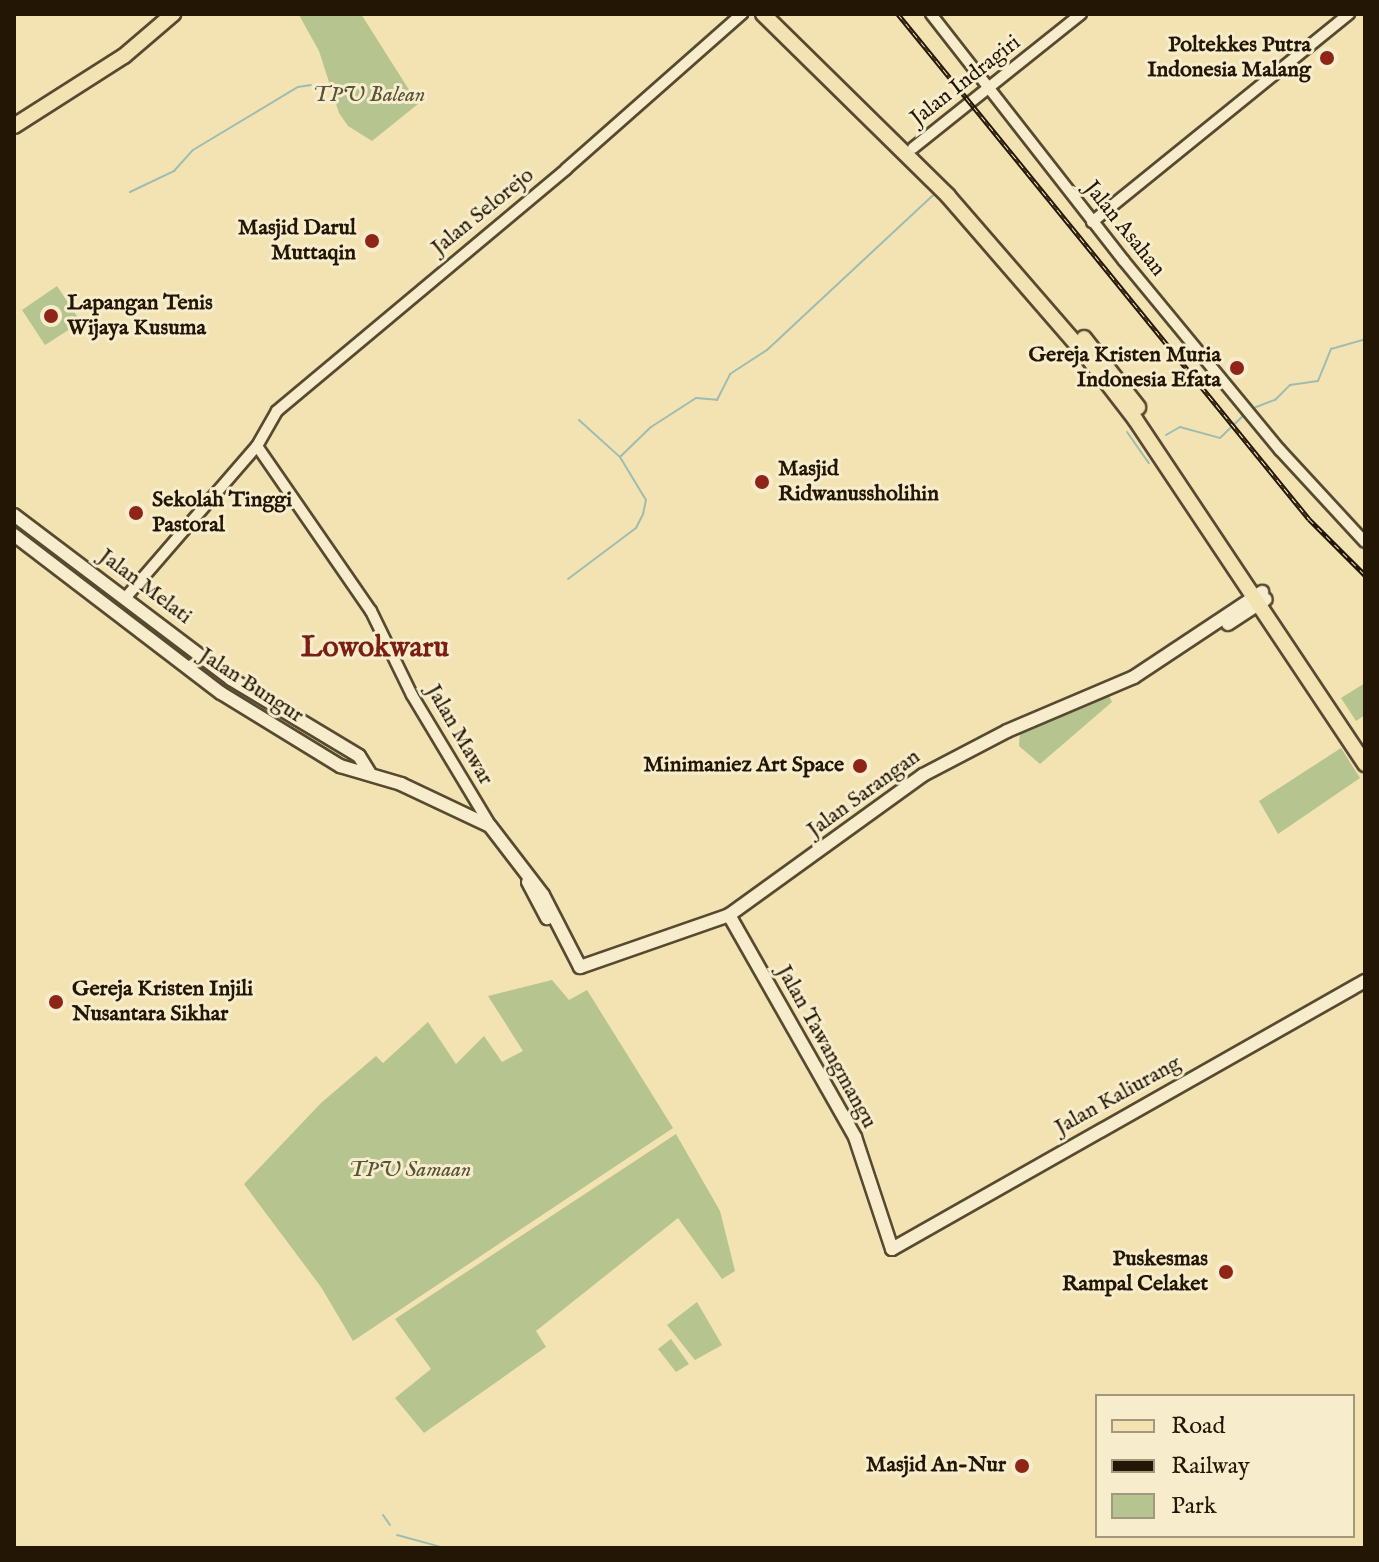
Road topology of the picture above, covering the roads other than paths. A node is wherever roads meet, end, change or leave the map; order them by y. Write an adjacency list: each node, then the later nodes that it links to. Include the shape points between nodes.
1 (173, 14): 10 (main road, via 124,56)
2 (742, 14): 13 (street, Jalan Selorejo, via 566,169 334,358 277,411)
3 (763, 14): 8 (main road)
4 (777, 14): 8 (main road)
5 (931, 14): 9 (street, Jalan Asahan)
6 (1081, 14): 9 (street, Jalan Indragiri)
7 (1349, 14): 12 (street)
8 (820, 63): 11 (main road)
9 (989, 88): 11 (street, Jalan Indragiri); 12 (street, Jalan Asahan)
10 (14, 126)
11 (912, 153): 18 (main road, via 1098,361)
12 (1092, 222): 16 (street, Jalan Asahan)
13 (257, 446): 17 (street, Jalan Selorejo); 25 (street, Jalan Mawar, via 371,611 432,730)
14 (14, 515): 17 (main road, Jalan Melati)
15 (14, 535): 20 (main road, Jalan Bungur)
16 (1365, 542)
17 (127, 596): 19 (main road, Jalan Melati)
18 (1260, 598): 21 (main road); 26 (main road, Jalan Sarangan, via 1118,685 1007,731 923,775)
19 (231, 679): 20 (main road); 24 (main road, Jalan Melati, via 359,756)
20 (221, 693): 24 (main road, Jalan Bungur, via 340,766)
21 (1319, 693): 22 (main road); 22 (main road)
22 (1355, 748): 23 (main road)
23 (1365, 764)
24 (369, 772): 25 (main road, Jalan Bungur)
25 (490, 826): 27 (main road, Jalan Mawar)
26 (729, 915): 27 (main road, Jalan Sarangan); 29 (main road, Jalan Tawangmangu, via 855,1137)
27 (580, 967)
28 (1365, 981): 29 (main road, Jalan Kaliurang)
29 (892, 1249)

